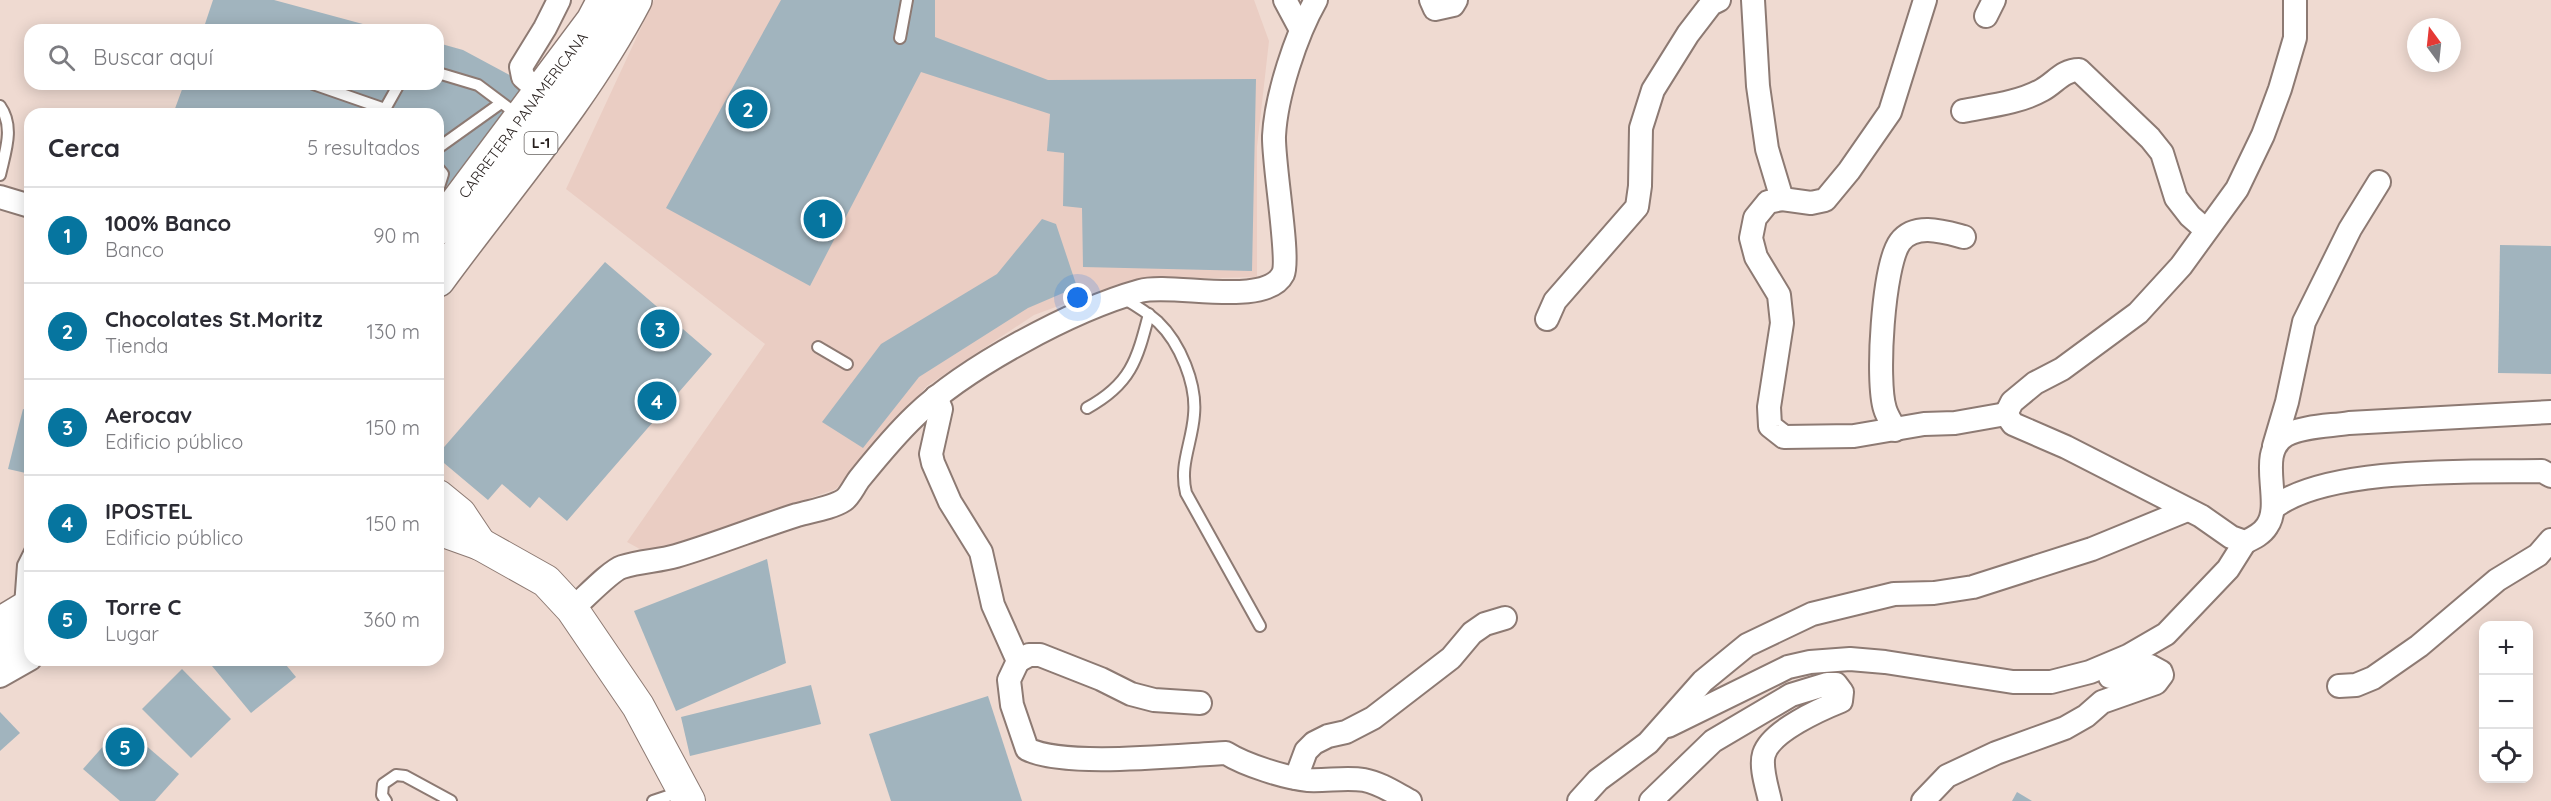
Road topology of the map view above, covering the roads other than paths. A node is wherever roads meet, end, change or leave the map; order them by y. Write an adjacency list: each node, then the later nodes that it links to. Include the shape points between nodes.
1 (559, 0): 18 (street, via 521,67)
2 (604, 0): 18 (main road, CARRETERA PANAMERICANA / L-1, via 593,21)
3 (634, 0): 32 (main road, CARRETERA PANAMERICANA / L-1, via 578,94)
4 (907, 0): 14 (lane)
5 (1285, 0): 13 (street)
6 (1316, 0): 13 (street)
7 (1431, 0): 8 (street, via 1435,9 1453,5)
8 (1456, 0)
9 (1719, 0): 35 (street, via 1711,4 1688,34 1653,90 1641,128 1637,207 1555,301)
10 (1753, 0): 27 (street, via 1758,86 1767,149)
11 (1925, 0): 27 (street, via 1890,112 1843,179 1825,200 1811,203)
12 (2295, 0): 30 (street, via 2295,38 2263,135 2237,189)
13 (1300, 28): 33 (street, via 1274,136 1286,254 1283,274 1256,291 1161,287)
14 (900, 38)
15 (444, 74): 18 (lane, via 468,80)
16 (328, 90): 20 (lane)
17 (395, 90): 21 (lane)
18 (521, 104): 23 (lane); 29 (main road, CARRETERA PANAMERICANA / L-1)
19 (0, 106): 24 (lane, via 9,135)
20 (373, 108)
21 (382, 108)
22 (1963, 111): 30 (street, via 2014,100 2042,90 2071,70 2079,70 2162,153 2176,198)
23 (444, 145)
24 (0, 175)
25 (2379, 182): 43 (street, via 2304,322)
26 (0, 197): 28 (street)
27 (1782, 199): 42 (street, via 1768,202 1755,218 1750,238 1755,257 1779,295 1782,322 1769,407 1770,426 1784,437 1854,436)
28 (24, 204)
29 (444, 219)
30 (2206, 230): 41 (street, via 2181,266 2138,313 2062,369 2036,383 2012,402)
31 (1964, 237): 42 (street, via 1929,229 1900,242 1891,268 1883,317 1880,373 1885,409)
32 (444, 272)
33 (1123, 297): 34 (lane); 38 (street, via 1073,317 991,359)
34 (1149, 314): 39 (lane, via 1130,372 1109,396); 57 (lane, via 1182,356 1191,387 1195,413 1182,477 1186,493)
35 (1547, 319)
36 (818, 347): 37 (lane)
37 (847, 364)
38 (936, 397): 54 (street, via 878,456 845,500 674,557 620,567); 59 (street, via 941,409 931,454 933,464 950,502 981,552 993,605)
39 (1087, 408)
40 (2551, 412): 43 (street, via 2349,423 2285,436)
41 (2006, 414): 42 (street); 47 (street, via 2013,424)
42 (1895, 430)
43 (2274, 446): 46 (street, via 2270,475)
44 (2551, 476): 46 (street, via 2542,471 2423,473 2353,479 2294,495)
45 (444, 501): 51 (street, via 460,514)
46 (2273, 508): 50 (street, via 2269,525 2259,536)
47 (2187, 510): 50 (street); 65 (street, via 2092,549 1974,587 1894,594 1812,614 1747,645 1703,681)
48 (444, 531): 51 (street)
49 (2551, 540): 63 (street, via 2538,555 2497,580 2419,646 2373,678)
50 (2245, 542): 62 (street, via 2228,569 2166,634 2090,672)
51 (480, 544): 52 (street, via 452,550); 54 (street, via 546,581)
52 (444, 547)
53 (24, 563): 56 (lane)
54 (572, 609): 67 (street, via 638,706)
55 (1505, 618): 66 (street, via 1472,633 1451,658 1373,718 1314,742 1306,751)
56 (20, 620): 58 (main road)
57 (1260, 626)
58 (0, 654)
59 (1018, 661): 64 (street, via 1040,655 1131,694); 66 (street, via 1010,680 1012,705 1027,749 1035,753 1110,758 1226,753)
60 (24, 662): 61 (street)
61 (0, 676)
62 (2051, 682): 65 (street, via 2013,682 1850,659 1810,662 1788,667); 75 (street, via 2061,686 2090,684 2150,666 2162,675 2156,683 2102,702 2065,728 1947,776)
63 (2339, 686)
64 (1200, 703)
65 (1658, 731): 72 (street, via 1598,780)
66 (1296, 778): 71 (street, via 1363,780)
67 (686, 796): 70 (lane)
68 (386, 801): 69 (lane, via 383,784 396,775)
69 (451, 801)
70 (653, 801)
71 (1410, 801)
72 (1579, 801)
73 (1651, 801): 74 (street, via 1713,741 1791,695 1836,684 1842,692 1841,701 1809,714 1764,752)
74 (1770, 801)
75 (1923, 801)

